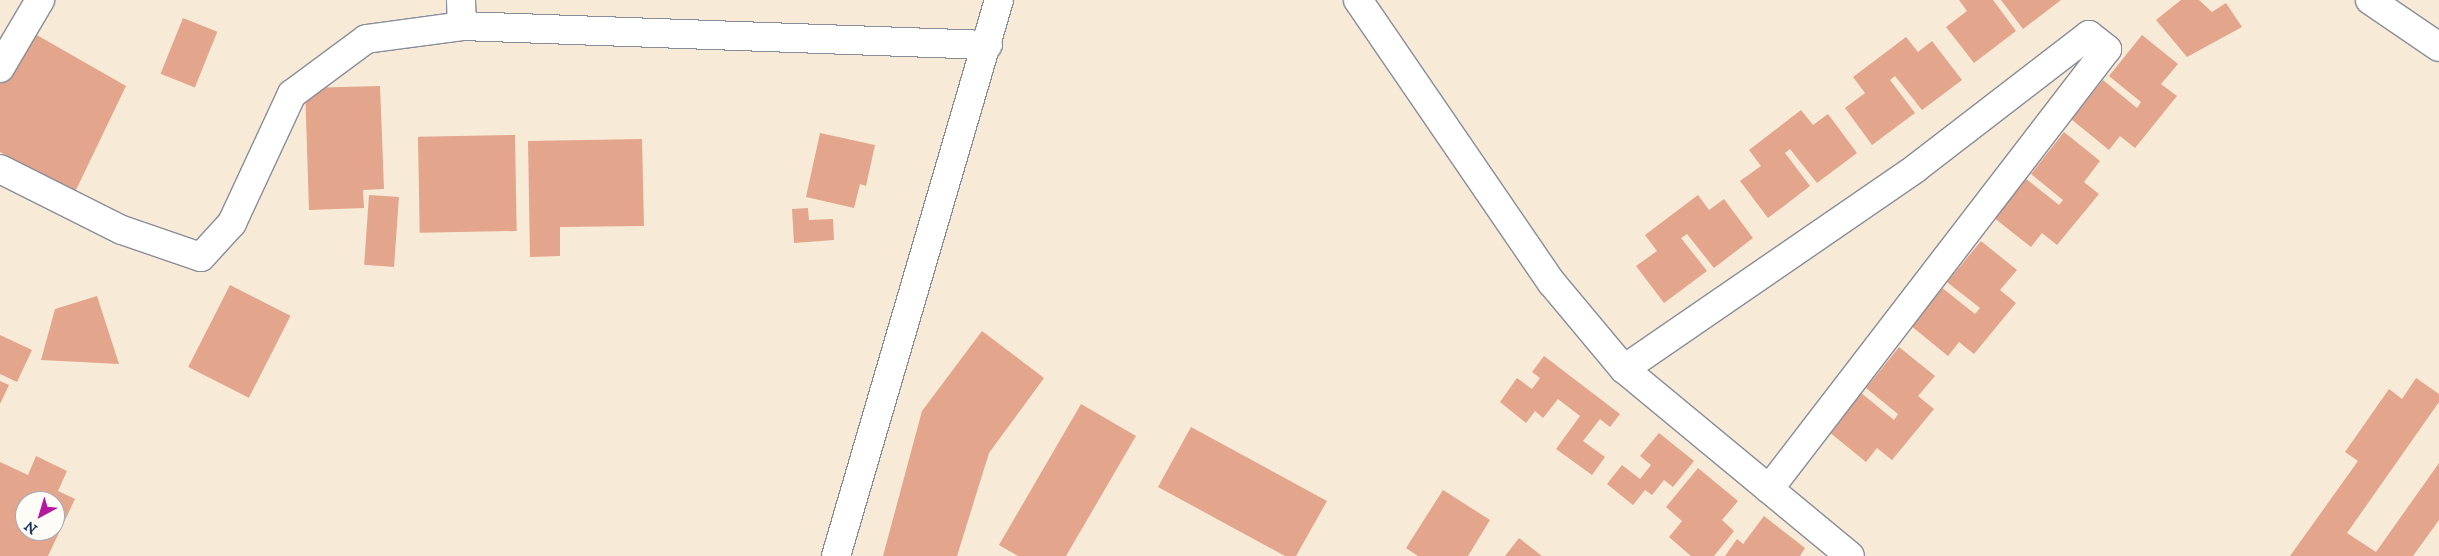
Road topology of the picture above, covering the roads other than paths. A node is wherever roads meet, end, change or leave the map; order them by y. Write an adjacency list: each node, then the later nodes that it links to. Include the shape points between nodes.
1 (40, 0): 8 (street)
2 (999, 0): 6 (street)
3 (1358, 0): 10 (street, via 1552,283)
4 (2370, 0): 7 (street)
5 (462, 13): 6 (street); 9 (street, via 366,39 292,94 232,223 201,257 122,230)
6 (988, 45): 12 (street)
7 (2439, 47)
8 (0, 68)
9 (0, 169)
10 (1624, 369): 11 (street); 11 (street, via 1916,168 2089,35 2107,49)
11 (1769, 489): 13 (street)
12 (836, 556)
13 (1850, 556)

